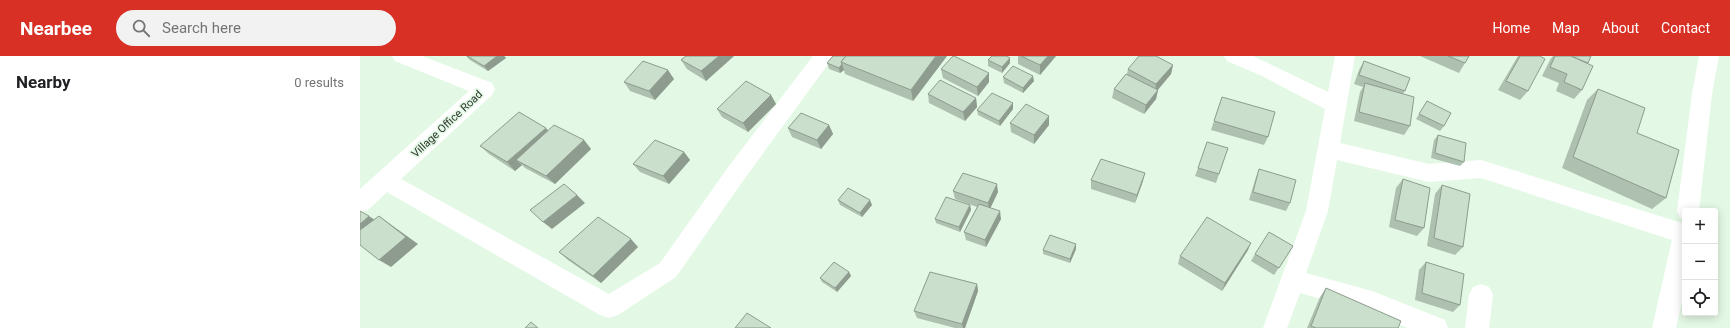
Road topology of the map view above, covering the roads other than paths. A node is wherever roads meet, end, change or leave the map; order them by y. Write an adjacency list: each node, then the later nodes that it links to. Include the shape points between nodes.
1 (402, 56): 8 (street, Village Office Road, via 485,89)
2 (824, 56): 8 (street, via 668,270 609,307)
3 (1234, 56): 6 (street)
4 (1345, 56): 6 (street)
5 (1709, 56): 10 (street)
6 (1336, 105): 7 (street)
7 (1328, 149): 11 (street, via 1429,173 1481,169); 13 (street, via 1317,211)
8 (386, 181): 9 (street, Village Office Road)
9 (360, 203)
10 (1688, 208)
11 (1682, 233)
12 (1683, 244): 18 (street)
13 (1292, 280): 15 (street); 16 (street, via 1372,302)
14 (1481, 295): 17 (street)
15 (1275, 328)
16 (1436, 328)
17 (1476, 328)
18 (1664, 328)

